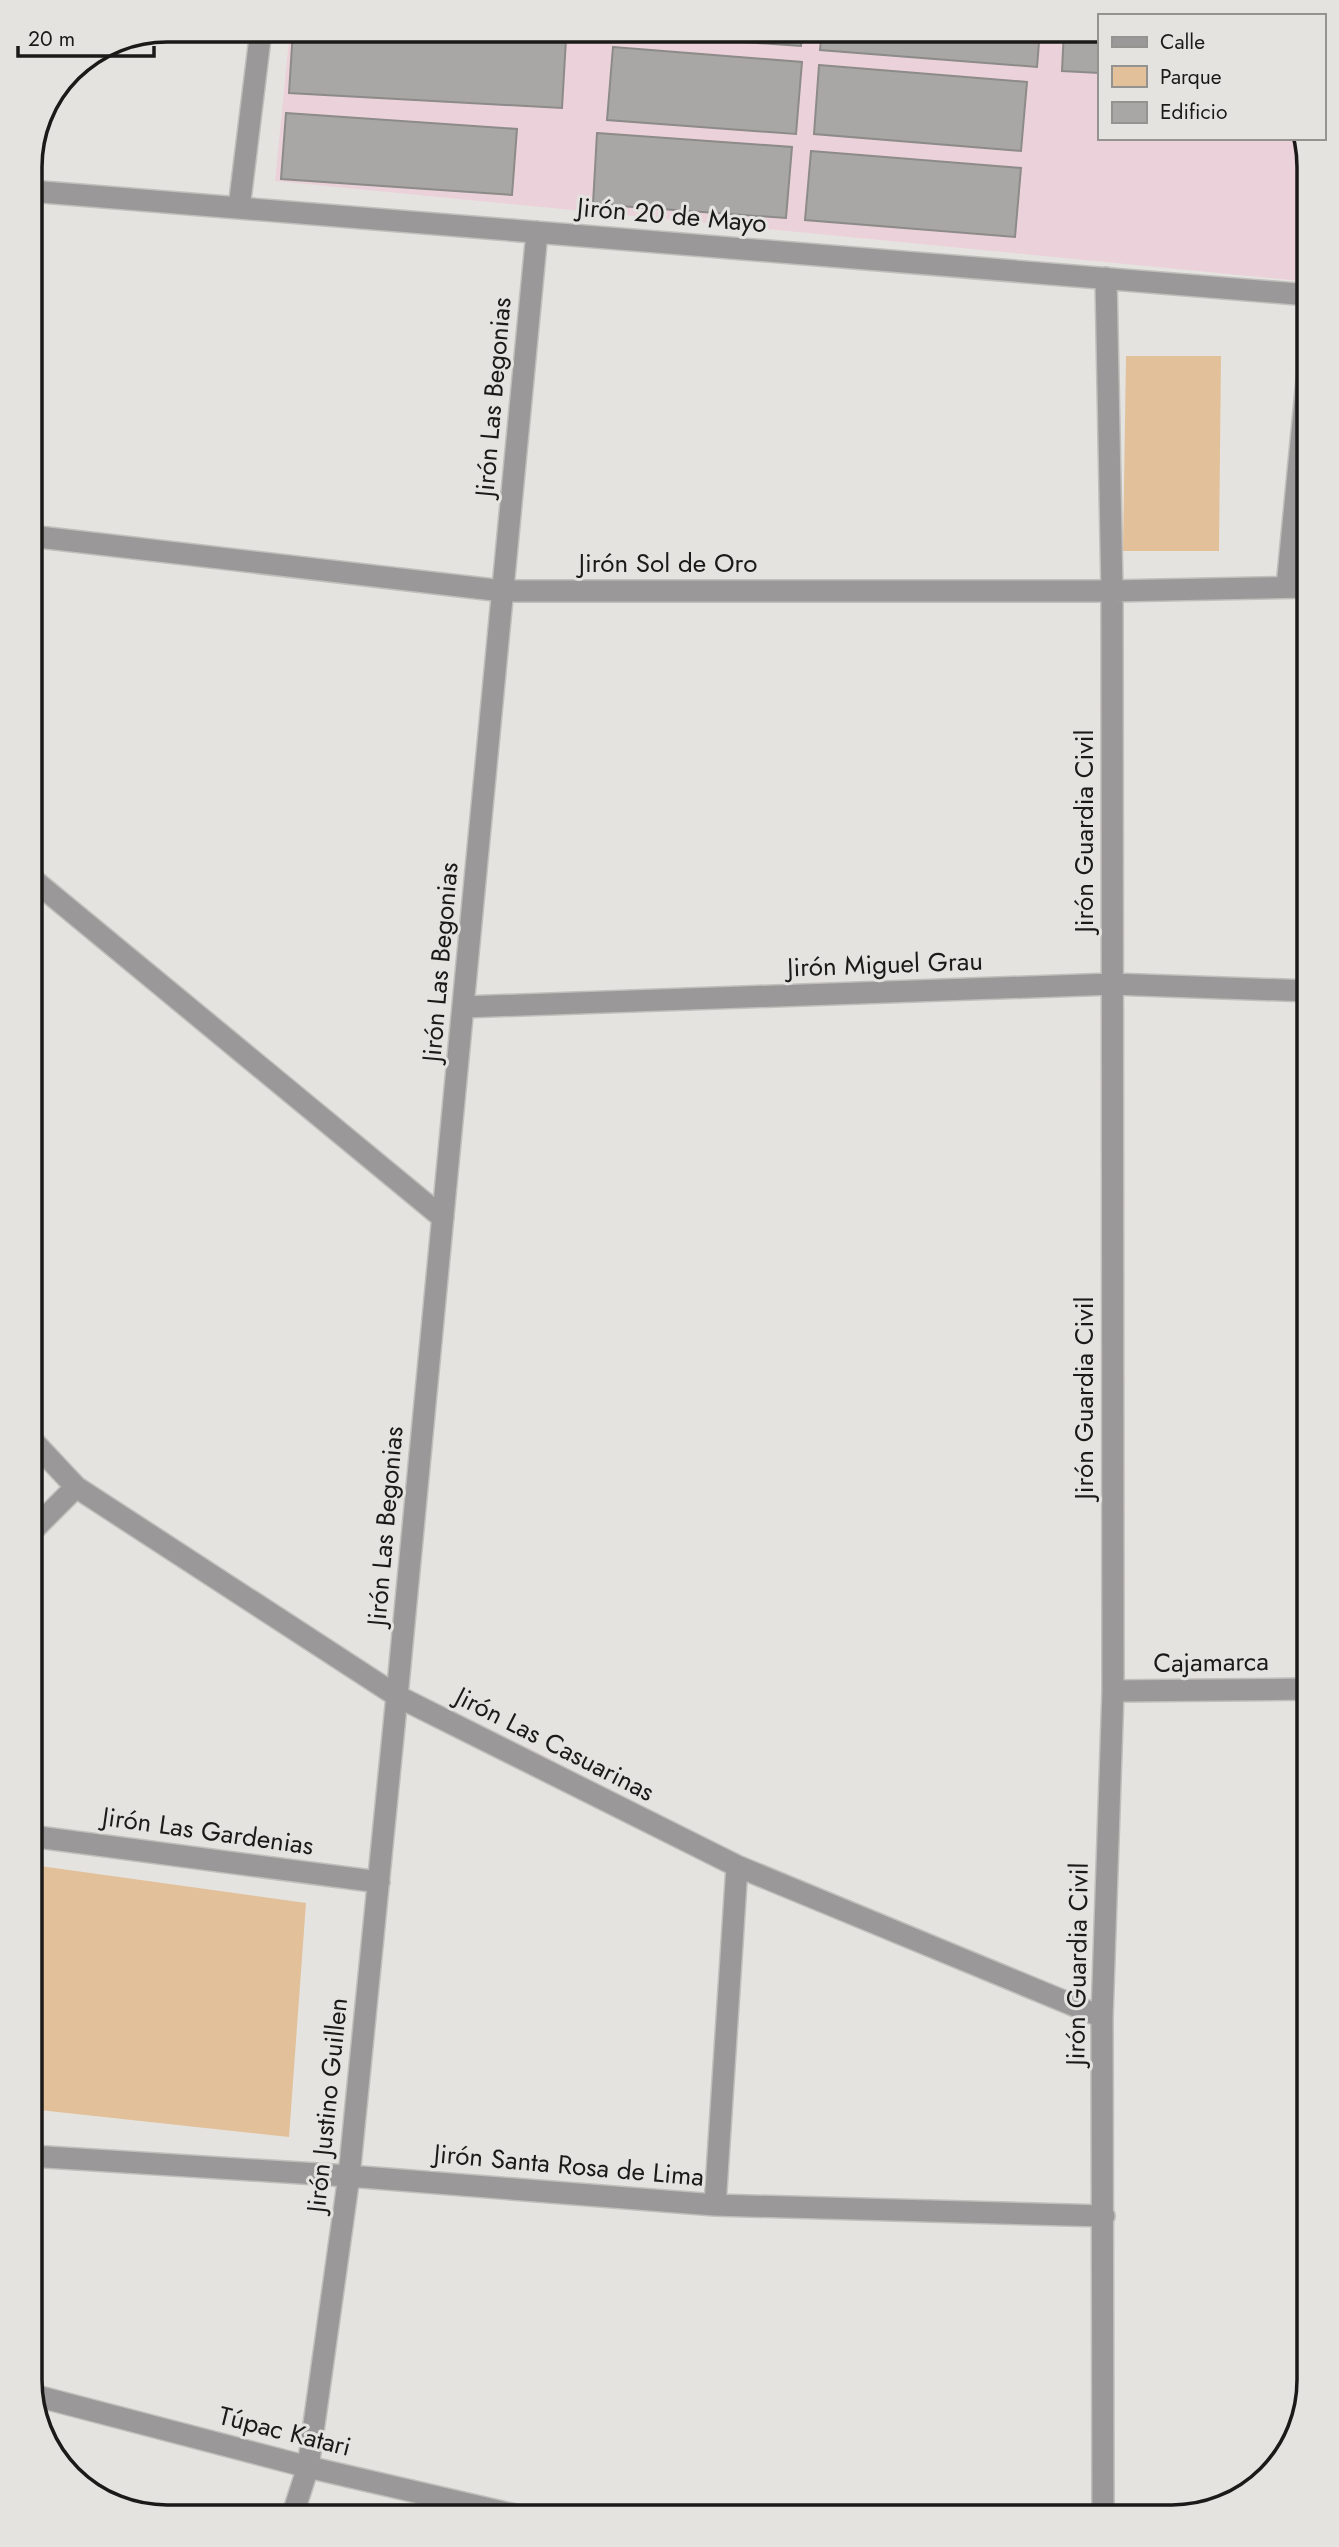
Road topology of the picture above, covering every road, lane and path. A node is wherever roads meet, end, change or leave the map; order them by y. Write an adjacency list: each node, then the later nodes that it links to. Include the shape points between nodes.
1 (260, 42): 3 (street)
2 (42, 192): 3 (street, Jirón 20 de Mayo)
3 (239, 208): 4 (street, Jirón 20 de Mayo)
4 (537, 232): 5 (street, Jirón 20 de Mayo); 11 (street, Jirón Las Begonias)
5 (1106, 278): 6 (street, Jirón 20 de Mayo); 12 (street, Jirón Guardia Civil)
6 (1297, 294)
7 (1297, 484): 9 (street)
8 (42, 537): 11 (street, Jirón Sol de Oro)
9 (1287, 587): 10 (street, Jirón Sol de Oro); 12 (street, Jirón Sol de Oro)
10 (1297, 587)
11 (503, 591): 12 (street, Jirón Sol de Oro); 16 (street, Jirón Las Begonias)
12 (1112, 591): 14 (street, Jirón Guardia Civil)
13 (42, 887): 17 (street)
14 (1112, 984): 15 (street, Jirón Miguel Grau); 16 (street, Jirón Miguel Grau); 22 (street, Jirón Guardia Civil)
15 (1297, 991)
16 (464, 1007): 17 (street, Jirón Las Begonias)
17 (443, 1218): 23 (street, Jirón Las Begonias)
18 (42, 1451): 19 (street, Jirón Las Casuarinas)
19 (76, 1487): 20 (street); 23 (street, Jirón Las Casuarinas)
20 (42, 1521)
21 (1297, 1689): 22 (street, Cajamarca)
22 (1113, 1691): 27 (street, Jirón Guardia Civil)
23 (397, 1696): 25 (street, Jirón Las Casuarinas); 26 (street, Jirón Justino Guillen)
24 (42, 1838): 26 (street, Jirón Las Gardenias)
25 (737, 1866): 27 (street, Jirón Las Casuarinas); 30 (street)
26 (379, 1882): 29 (street, Jirón Justino Guillen)
27 (1102, 2017): 31 (street, Jirón Guardia Civil)
28 (42, 2157): 29 (street, Jirón Santa Rosa de Lima)
29 (349, 2176): 30 (street, Jirón Santa Rosa de Lima); 33 (street, Jirón Justino Guillen)
30 (715, 2205): 31 (street, Jirón Santa Rosa de Lima)
31 (1104, 2216): 36 (street, Jirón Guardia Civil)
32 (43, 2398): 33 (street, Túpac Katari)
33 (308, 2467): 34 (street, Jirón Justino Guillen); 35 (street, Túpac Katari)
34 (296, 2505)
35 (472, 2505)
36 (1103, 2505)

